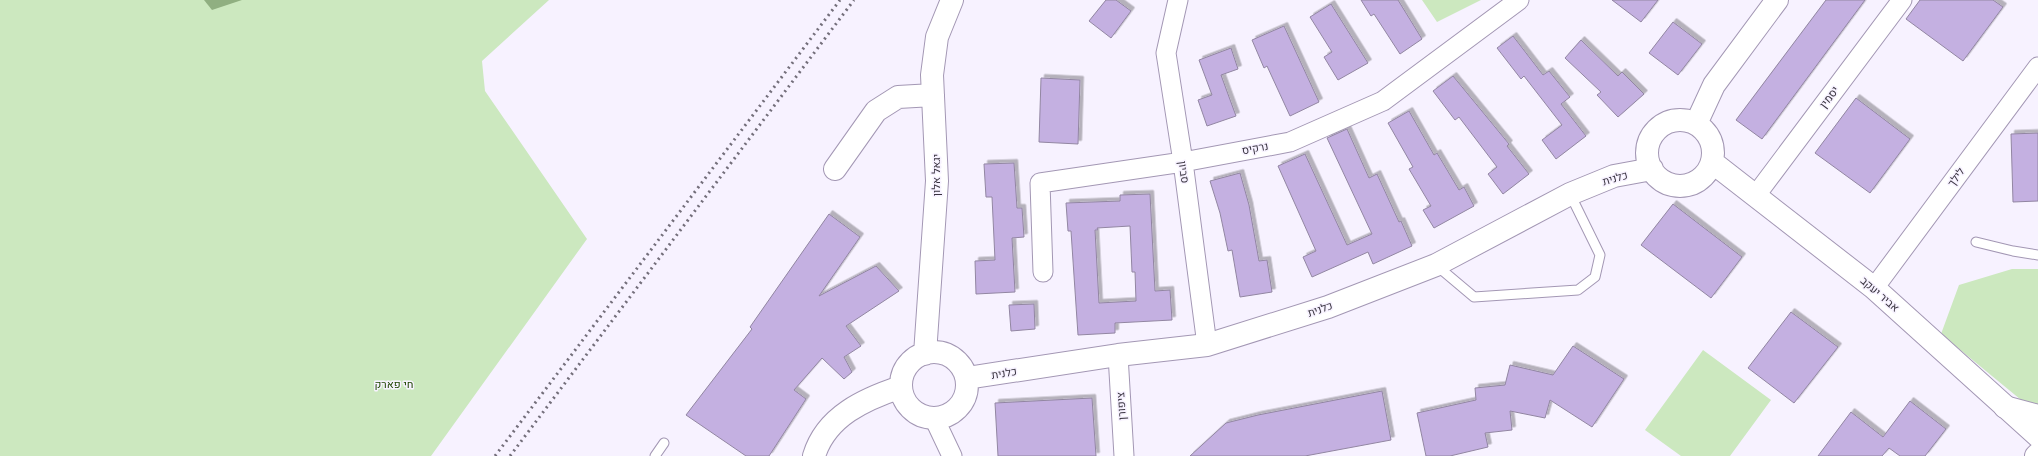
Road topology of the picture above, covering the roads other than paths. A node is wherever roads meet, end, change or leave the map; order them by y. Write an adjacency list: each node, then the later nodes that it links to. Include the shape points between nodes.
1 (952, 0): 8 (street, יגאל אלון, via 937,37 932,75)
2 (1178, 0): 10 (street, סביון, via 1166,53)
3 (1519, 0): 10 (street, נרקיס, via 1383,101 1290,142)
4 (1777, 0): 9 (street, via 1714,85)
5 (1902, 0): 15 (street, יסמין)
6 (2038, 67): 7 (street, לילך)
7 (2032, 84): 20 (street, לילך)
8 (933, 95): 12 (street, via 898,97 876,111); 22 (street, יגאל אלון, via 937,181)
9 (1696, 124): 11 (street, via 1711,140); 13 (street, via 1675,121 1665,124 1657,131 1648,149 1648,160)
10 (1183, 162): 19 (street, נרקיס, via 1040,183); 21 (street, סביון)
11 (1712, 162): 13 (street, via 1708,172 1700,180 1684,186 1668,184); 15 (street, אביר יעקב)
12 (835, 169)
13 (1652, 170): 14 (street, כלנית, via 1614,176)
14 (1570, 194): 18 (street, כלנית); 18 (lane, via 1600,255 1595,277 1578,290 1474,297)
15 (1756, 195): 20 (street, אביר יעקב)
16 (1976, 242): 17 (lane)
17 (2038, 254)
18 (1436, 265): 21 (street, כלנית, via 1328,307)
19 (1043, 272)
20 (1874, 288): 26 (street, אביר יעקב)
21 (1207, 345): 23 (street, כלנית)
22 (925, 354): 24 (street, via 936,352 956,360); 25 (street, via 915,358 908,366)
23 (1118, 355): 24 (street, כלנית); 34 (street, ציפורן)
24 (967, 378): 28 (street, via 964,399 958,408 949,414)
25 (901, 387): 28 (street, via 909,407 918,414); 32 (street, via 870,398 849,410 831,426)
26 (2005, 407): 27 (street); 29 (street, אביר יעקב)
27 (2038, 416)
28 (934, 418): 33 (street)
29 (2038, 436)
30 (664, 443): 31 (lane)
31 (655, 456)
32 (814, 456)
33 (952, 456)
34 (1124, 456)

